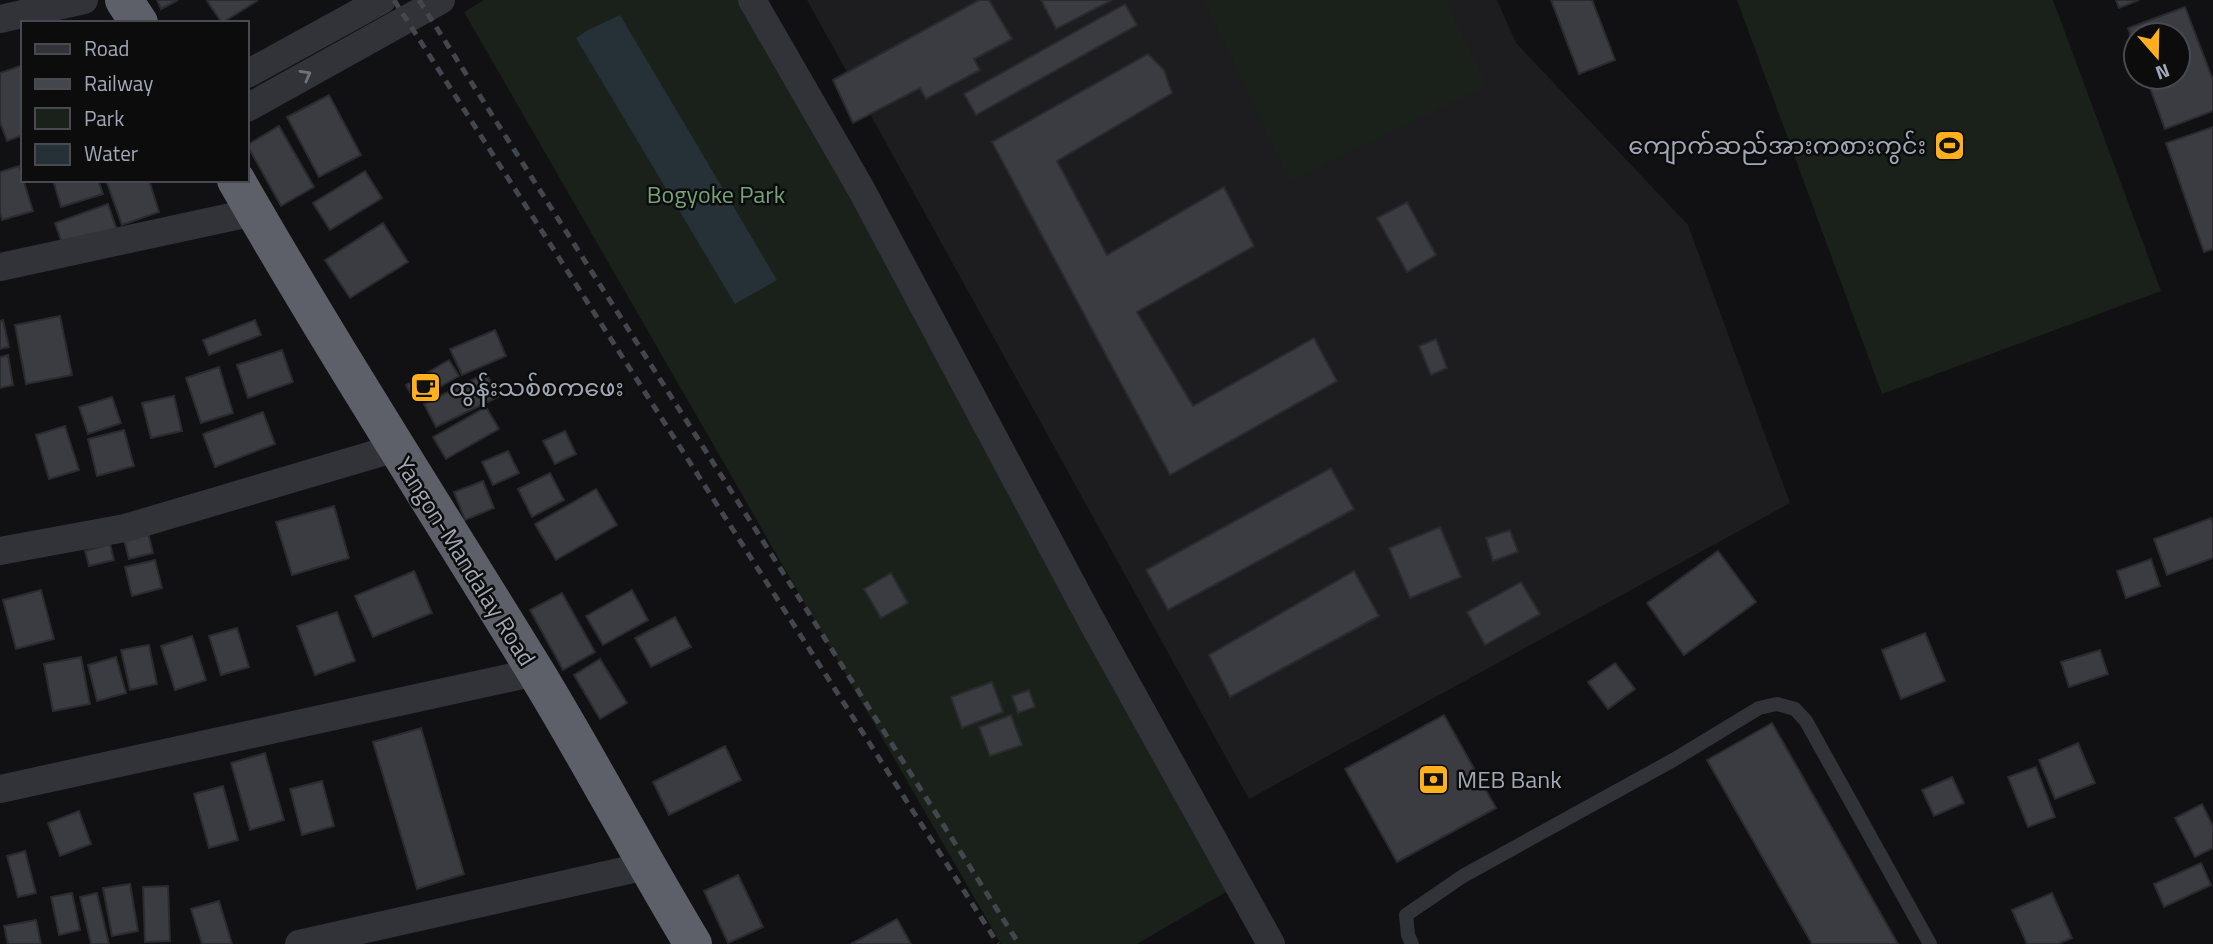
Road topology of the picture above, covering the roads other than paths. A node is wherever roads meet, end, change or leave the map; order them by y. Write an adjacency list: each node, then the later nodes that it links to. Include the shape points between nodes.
1 (84, 0): 6 (street)
2 (124, 0): 7 (highway)
3 (382, 0): 8 (street)
4 (441, 0): 9 (street, one-way to 4)
5 (752, 0): 19 (street, via 861,189)
6 (0, 19)
7 (138, 21)
8 (248, 73)
9 (248, 107)
10 (245, 196): 11 (street); 12 (highway, Yangon-Mandalay Road)
11 (0, 267)
12 (396, 448): 13 (street, via 125,528); 14 (highway, Yangon-Mandalay Road)
13 (0, 551)
14 (536, 671): 15 (street); 16 (highway, Yangon-Mandalay Road)
15 (0, 789)
16 (646, 866): 17 (street); 18 (highway, Yangon-Mandalay Road)
17 (299, 944)
18 (693, 944)
19 (1271, 944)
20 (1412, 944): 21 (lane, via 1406,915 1463,876 1759,708 1777,704 1795,709 1806,721)
21 (1930, 944)

